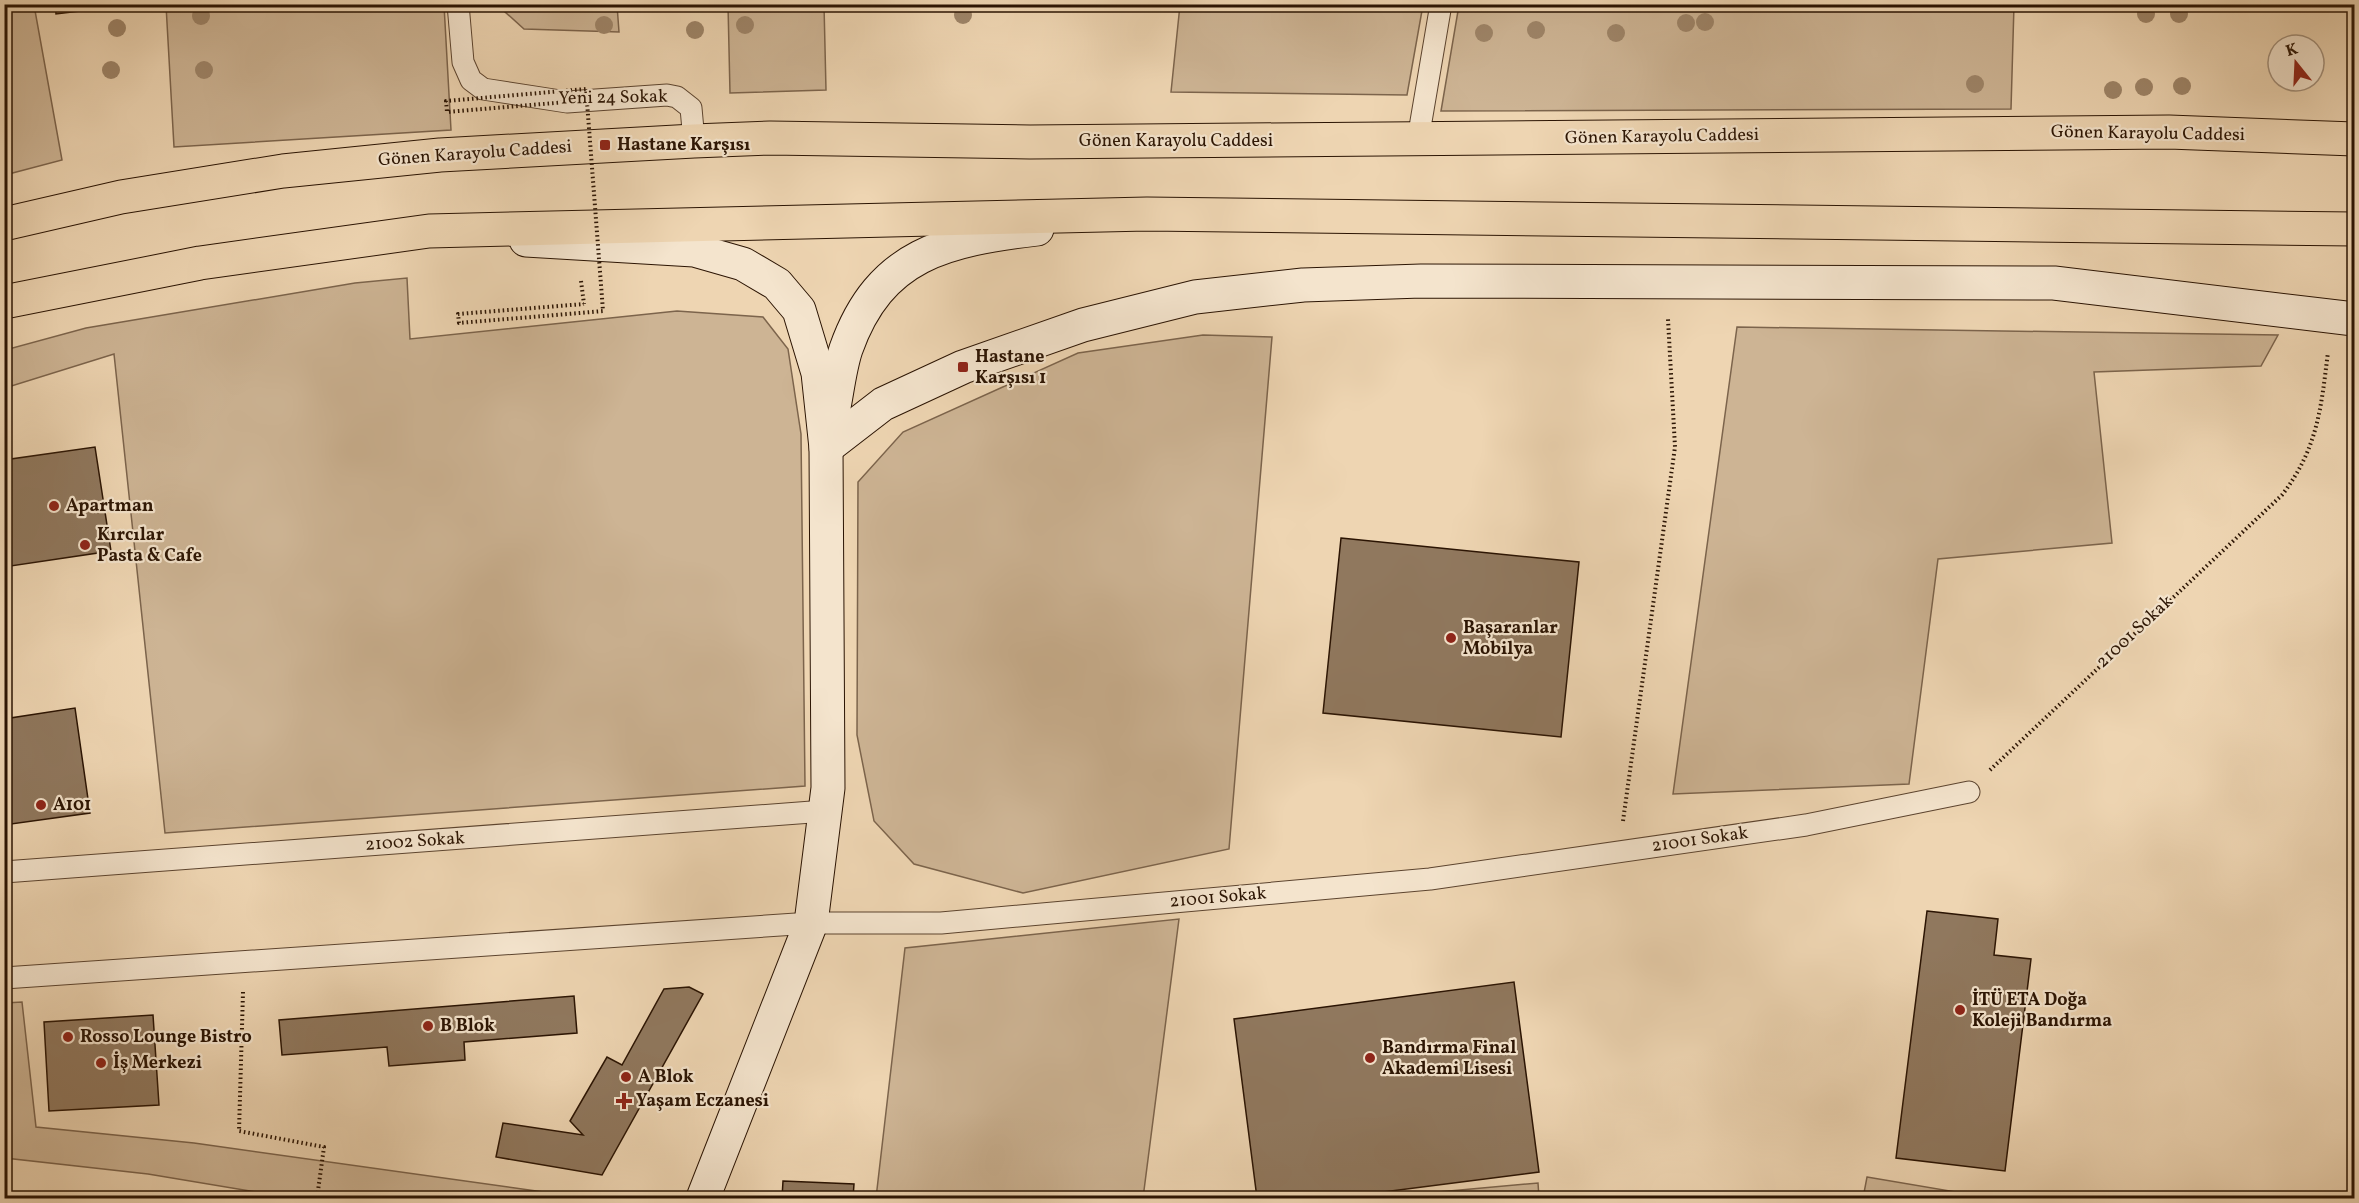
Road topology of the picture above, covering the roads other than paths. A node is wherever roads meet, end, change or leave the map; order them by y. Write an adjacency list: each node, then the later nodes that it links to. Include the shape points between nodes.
1 (458, 4): 7 (lane, Yeni 24 Sokak, via 463,62 471,80 483,89 567,102 677,97 691,108)
2 (1441, 4): 5 (lane)
3 (2355, 117): 4 (highway, via 2343,122)
4 (2169, 132): 5 (highway, Gönen Karayolu Caddesi); 6 (highway, Gönen Karayolu Caddesi)
5 (1418, 139): 7 (highway, Gönen Karayolu Caddesi)
6 (2355, 139)
7 (694, 141): 9 (highway, Gönen Karayolu Caddesi, via 440,155 283,171 121,197)
8 (1148, 214): 10 (highway); 11 (highway); 14 (street, via 957,242 924,255 886,279 862,312 846,351)
9 (4, 224)
10 (2355, 229)
11 (429, 231): 12 (highway, via 200,263); 14 (street, via 575,245 694,250 743,264 777,284 799,310 818,373)
12 (4, 302)
13 (2343, 318): 14 (street, via 2054,283 1421,281 1303,285 1195,297 1083,325 963,367 883,404)
14 (826, 448): 16 (street)
15 (1969, 792): 18 (lane, 21001 Sokak, via 1806,825 1430,879 941,923)
16 (825, 811): 17 (lane, 21002 Sokak); 18 (street)
17 (4, 872)
18 (811, 923): 19 (lane); 20 (street)
19 (4, 978)
20 (704, 1198)

